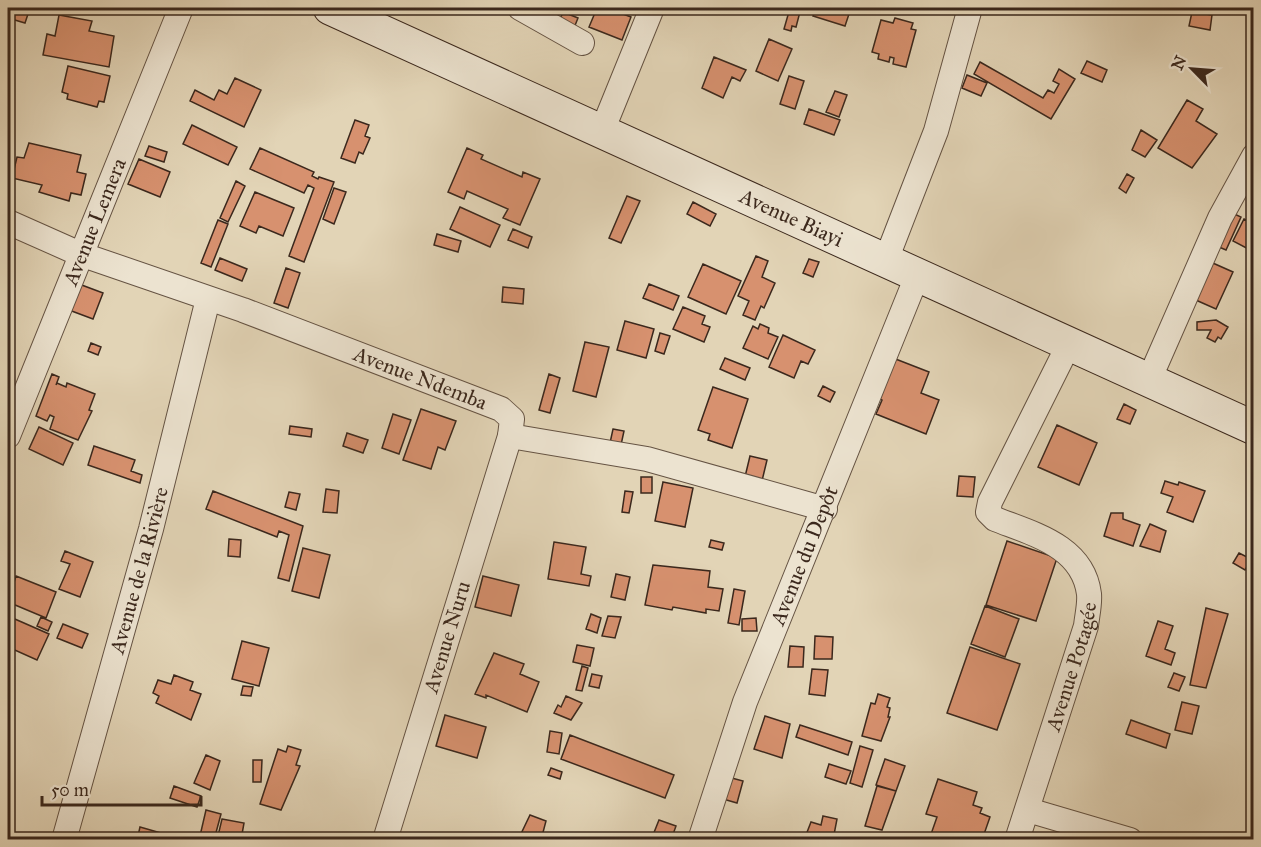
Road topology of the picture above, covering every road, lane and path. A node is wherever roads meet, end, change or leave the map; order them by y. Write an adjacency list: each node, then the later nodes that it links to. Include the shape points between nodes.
1 (181, 8): 10 (street, Avenue Lemera)
2 (330, 8): 7 (street, Avenue Biayi)
3 (520, 8): 6 (street)
4 (652, 8): 7 (street)
5 (970, 8): 11 (street, via 936,132)
6 (582, 44)
7 (602, 131): 11 (street, Avenue Biayi)
8 (1254, 156): 15 (street, via 1220,218)
9 (8, 222): 10 (street, Avenue Ndemba)
10 (80, 254): 13 (street, Avenue Ndemba); 17 (street, Avenue Lemera)
11 (886, 260): 12 (street, Avenue Biayi)
12 (917, 276): 14 (street, Avenue Biayi); 19 (street, Avenue du Depôt)
13 (208, 299): 18 (street, Avenue Ndemba, via 501,410 512,419); 21 (street, Avenue de la Rivière, via 151,529)
14 (1069, 344): 15 (street, Avenue Biayi); 20 (street, Avenue Potagée, via 988,512 995,519 1061,547 1081,567 1089,594 1086,626)
15 (1149, 380): 16 (street, Avenue Biayi)
16 (1254, 428)
17 (8, 436)
18 (510, 436): 19 (street, via 647,459); 22 (street, Avenue Nuru)
19 (825, 509): 23 (street, Avenue du Depôt, via 745,702)
20 (1028, 810): 24 (street); 25 (street)
21 (64, 840)
22 (385, 840)
23 (700, 840)
24 (1017, 840)
25 (1130, 840)

